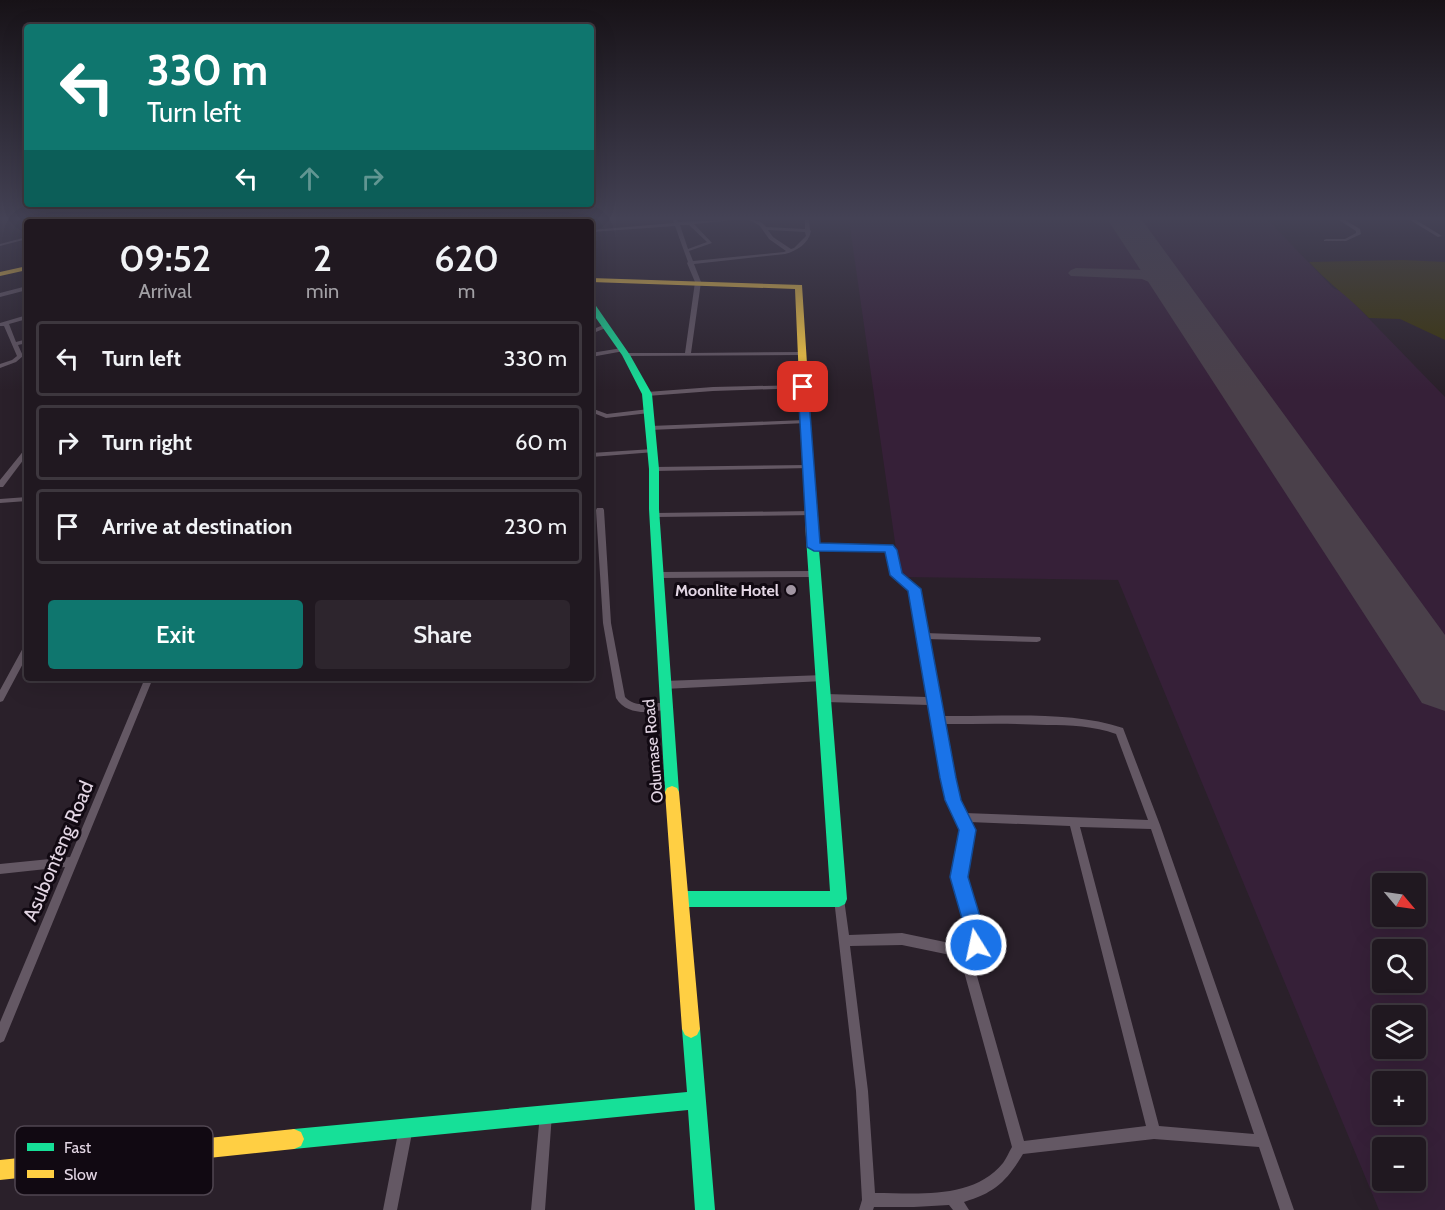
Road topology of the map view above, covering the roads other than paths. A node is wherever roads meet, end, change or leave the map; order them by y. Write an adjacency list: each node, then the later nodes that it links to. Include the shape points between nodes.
1 (696, 276): 3 (street)
2 (594, 280): 3 (street)
3 (698, 282): 14 (street, via 799,287); 16 (street)
4 (24, 289): 5 (street)
5 (0, 295)
6 (594, 310): 9 (street, Odumase Road)
7 (24, 318): 8 (street)
8 (3, 324): 12 (street)
9 (606, 326): 10 (street); 13 (street, Odumase Road)
10 (594, 331)
11 (24, 342): 12 (street)
12 (15, 344): 17 (street, via 19,358)
13 (624, 353): 15 (street); 16 (street); 19 (street, Odumase Road)
14 (801, 354): 16 (street); 18 (street)
15 (594, 355)
16 (688, 356)
17 (0, 366)
18 (803, 387): 19 (street); 22 (street)
19 (647, 394): 21 (street, Odumase Road)
20 (594, 411): 21 (street, via 606,416)
21 (649, 411): 23 (street, Odumase Road)
22 (805, 422): 23 (street); 27 (street)
23 (650, 428): 24 (street, Odumase Road)
24 (653, 452): 26 (street); 28 (street, Odumase Road)
25 (24, 454): 29 (street)
26 (594, 455)
27 (808, 467): 28 (street); 33 (street)
28 (654, 468): 34 (street, Odumase Road)
29 (0, 485)
30 (24, 499): 31 (street)
31 (0, 501)
32 (600, 510): 47 (street, via 607,623 621,698 630,707)
33 (813, 513): 34 (street); 35 (street)
34 (655, 515): 37 (street, Odumase Road)
35 (814, 547): 36 (street); 38 (street, via 890,549 896,575 914,589)
36 (814, 574): 37 (street); 41 (street)
37 (659, 575): 43 (street, Odumase Road)
38 (922, 636): 39 (street); 46 (street)
39 (1037, 639)
40 (24, 654): 44 (street)
41 (824, 678): 43 (street); 45 (street)
42 (148, 681): 52 (street, Asubonteng Road)
43 (664, 685): 47 (street, Odumase Road)
44 (0, 698)
45 (826, 698): 46 (street); 55 (street)
46 (932, 701): 48 (street)
47 (666, 706): 54 (street, Odumase Road)
48 (939, 720): 49 (street, via 948,778); 51 (street, via 1068,722 1114,728 1127,744)
49 (961, 817): 50 (street); 57 (street, via 968,830 959,877 977,936 973,949)
50 (1074, 822): 51 (street); 62 (street)
51 (1155, 825): 63 (street)
52 (74, 861): 53 (street); 58 (street, Asubonteng Road)
53 (0, 870)
54 (681, 899): 55 (street); 59 (street, Odumase Road)
55 (839, 899): 56 (street)
56 (843, 940): 57 (street, via 902,939); 69 (street, via 862,1091)
57 (964, 952): 65 (street)
58 (0, 1038)
59 (697, 1100): 60 (street); 72 (street, Odumase Road)
60 (546, 1114): 61 (street); 71 (street)
61 (406, 1127): 64 (street); 70 (street)
62 (1154, 1132): 63 (street); 65 (street)
63 (1264, 1141): 74 (street)
64 (213, 1147)
65 (1019, 1148): 68 (street, via 1012,1165 996,1183 974,1194)
66 (15, 1168): 67 (street)
67 (0, 1170)
68 (953, 1198): 69 (street); 73 (street)
69 (868, 1205)
70 (390, 1210)
71 (538, 1210)
72 (705, 1210)
73 (962, 1210)
74 (1287, 1210)

